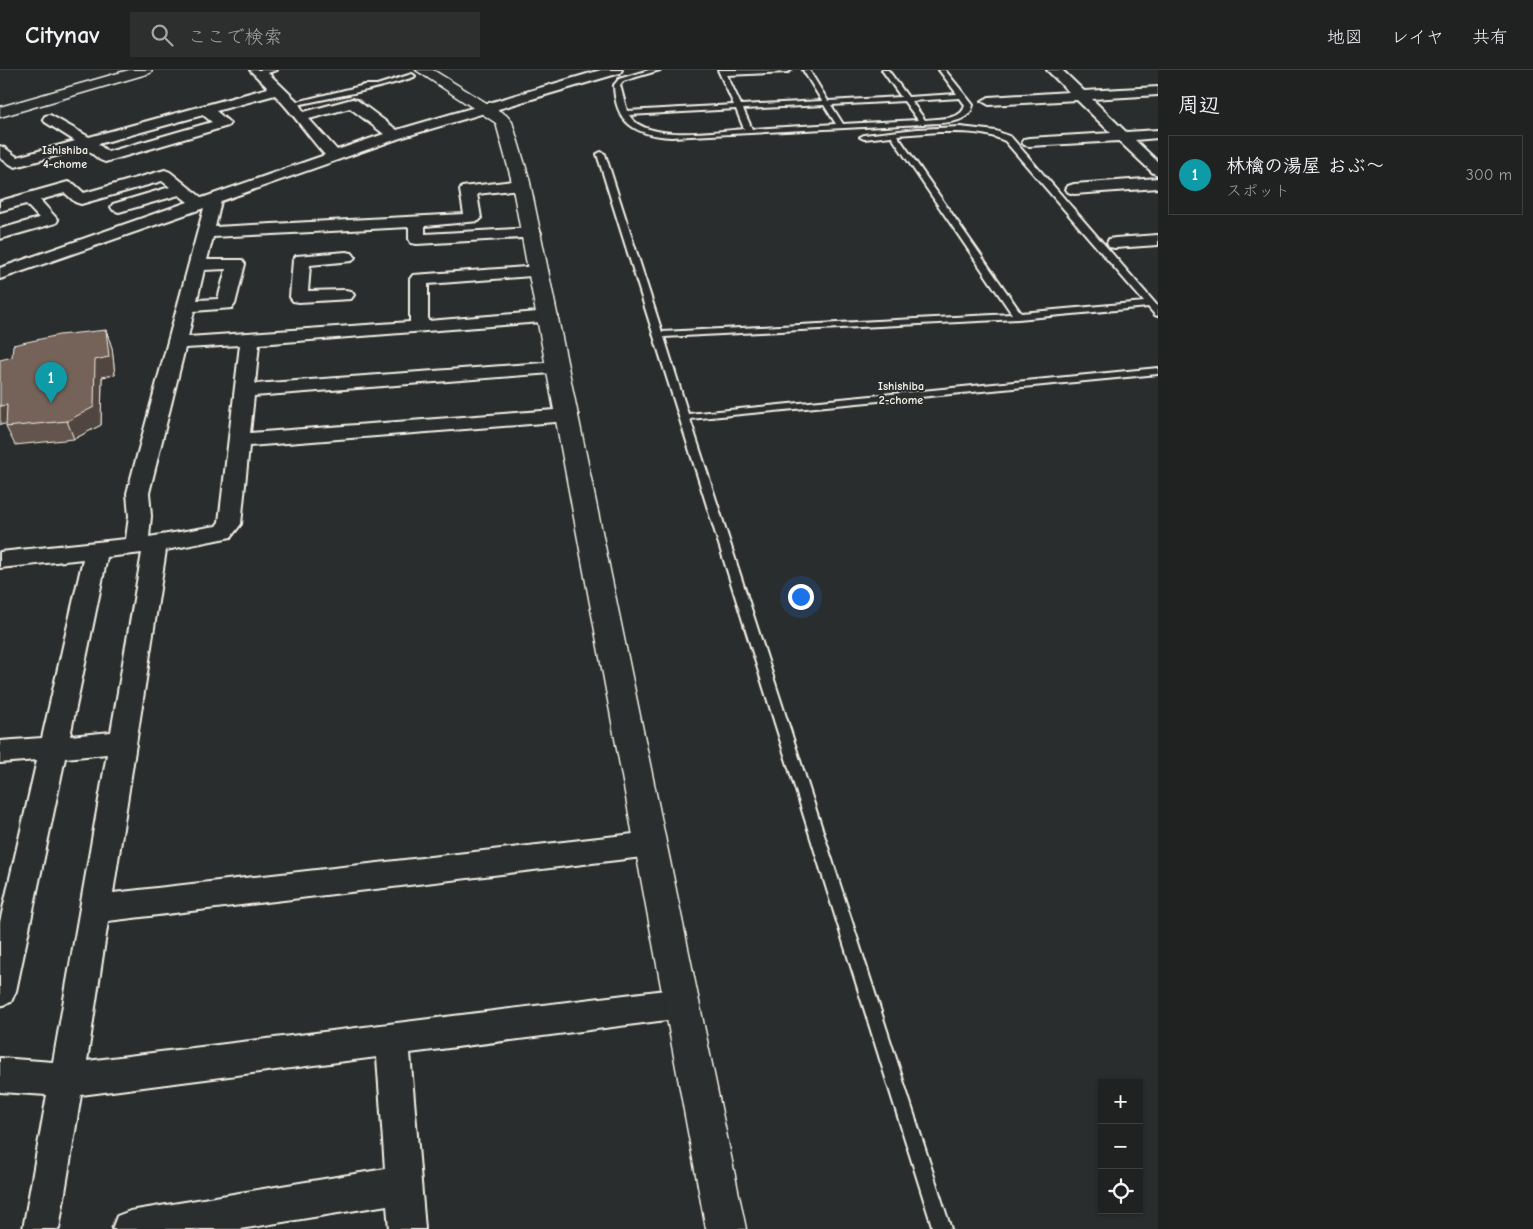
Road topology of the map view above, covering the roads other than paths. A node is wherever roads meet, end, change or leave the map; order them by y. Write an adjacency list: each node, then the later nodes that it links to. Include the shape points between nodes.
1 (145, 70): 23 (street)
2 (615, 70): 21 (street)
3 (657, 70): 24 (lane, via 621,80 616,85)
4 (788, 70): 10 (lane)
5 (806, 70): 18 (lane)
6 (884, 70): 16 (lane)
7 (942, 70): 14 (lane)
8 (1054, 70): 15 (street)
9 (264, 71): 12 (street)
10 (722, 71): 20 (lane)
11 (417, 73): 19 (lane, via 378,87 365,87); 21 (street)
12 (278, 90): 19 (street); 22 (street)
13 (1158, 91): 15 (street)
14 (963, 96): 16 (lane); 27 (lane, via 969,105 965,114 952,120)
15 (1080, 96): 17 (street); 33 (street)
16 (906, 99): 18 (lane); 27 (lane)
17 (989, 102)
18 (827, 103): 20 (lane); 28 (lane)
19 (292, 104): 25 (street)
20 (740, 107): 24 (lane); 29 (lane)
21 (486, 108): 32 (street); 44 (street, via 504,122)
22 (205, 110): 35 (street); 35 (street, via 223,123 105,157)
23 (0, 112)
24 (623, 113): 29 (lane, via 629,124 652,133)
25 (301, 117): 32 (street, via 352,103); 39 (street)
26 (50, 119): 35 (street)
27 (924, 122): 28 (lane)
28 (841, 127): 29 (lane)
29 (749, 131)
30 (893, 134): 34 (lane); 63 (lane, via 978,129 1003,135); 66 (lane)
31 (1158, 134): 33 (street)
32 (395, 135): 39 (street)
33 (1123, 136): 36 (street); 42 (street)
34 (864, 137)
35 (87, 142): 40 (street)
36 (1029, 142)
37 (0, 151): 40 (street)
38 (601, 154): 70 (lane)
39 (333, 155): 48 (street)
40 (15, 162): 41 (street)
41 (0, 167)
42 (1158, 170)
43 (1158, 183): 46 (street)
44 (522, 185): 51 (street, via 468,190 473,218); 54 (street)
45 (182, 189): 47 (street, via 164,175 81,199 68,187); 48 (street); 50 (street)
46 (1074, 189)
47 (30, 198): 49 (street); 55 (street, via 50,220)
48 (207, 201): 53 (street); 60 (street)
49 (0, 206)
50 (119, 207)
51 (417, 222): 52 (street); 54 (street, via 417,239)
52 (347, 226): 53 (street); 58 (street)
53 (206, 232): 59 (street)
54 (533, 233): 61 (street)
55 (0, 234)
56 (1158, 240): 57 (street)
57 (1115, 243)
58 (346, 257): 62 (street); 62 (street, via 302,260 299,297)
59 (197, 265): 64 (street); 64 (street, via 236,264 226,304)
60 (2, 271)
61 (539, 272): 67 (street); 68 (street, via 418,279)
62 (345, 295): 69 (street)
63 (1152, 304): 65 (lane); 66 (lane)
64 (186, 306): 72 (street)
65 (1158, 313)
66 (1018, 316): 70 (lane)
67 (549, 317): 68 (street); 73 (street)
68 (419, 328): 69 (street)
69 (344, 333): 71 (street)
70 (658, 335): 77 (lane)
71 (250, 338): 72 (street); 75 (street)
72 (177, 343): 79 (street, via 138,492)
73 (558, 368): 75 (street); 76 (street)
74 (1158, 371): 77 (lane)
75 (244, 392): 78 (street)
76 (568, 415): 78 (street); 85 (street)
77 (684, 417): 97 (lane)
78 (239, 440): 79 (street, via 230,524 223,532)
79 (146, 545): 80 (street); 82 (street)
80 (98, 550): 81 (street); 83 (street)
81 (0, 560)
82 (123, 742): 83 (street); 86 (street)
83 (54, 747): 84 (street); 87 (street)
84 (0, 752)
85 (651, 844): 86 (street); 88 (street)
86 (95, 909): 91 (street)
87 (0, 991)
88 (682, 1004): 89 (street); 96 (street)
89 (392, 1040): 91 (street); 92 (street)
90 (0, 1075): 91 (street)
91 (67, 1080): 93 (street)
92 (403, 1184): 94 (street); 95 (street)
93 (40, 1229)
94 (130, 1229)
95 (406, 1229)
96 (726, 1229)
97 (942, 1229)

